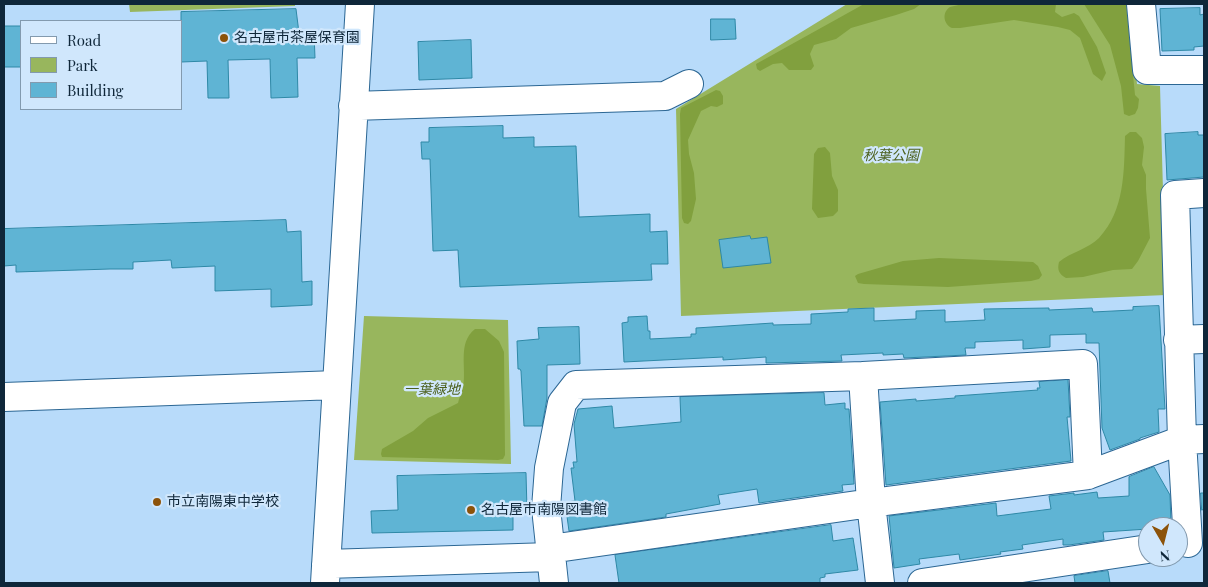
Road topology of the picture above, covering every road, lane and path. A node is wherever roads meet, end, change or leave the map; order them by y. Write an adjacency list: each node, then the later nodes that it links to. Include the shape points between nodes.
1 (360, 4): 5 (street)
2 (1141, 4): 3 (street, via 1146,70)
3 (1204, 70)
4 (689, 84): 5 (street, via 665,96)
5 (353, 106): 9 (street)
6 (1204, 194): 7 (street, via 1175,195)
7 (1191, 340): 11 (street)
8 (863, 376): 12 (street, via 1083,364); 13 (street); 16 (street, via 576,386 562,403 549,468 546,508)
9 (337, 385): 10 (street); 17 (street)
10 (4, 397)
11 (1193, 439): 12 (street); 14 (street)
12 (1088, 475): 13 (street)
13 (871, 503): 16 (street); 20 (street)
14 (1190, 543)
15 (1138, 551): 18 (street)
16 (551, 553): 17 (street); 19 (street)
17 (326, 574)
18 (1036, 574): 21 (street)
19 (554, 583)
20 (880, 583)
21 (922, 583)

